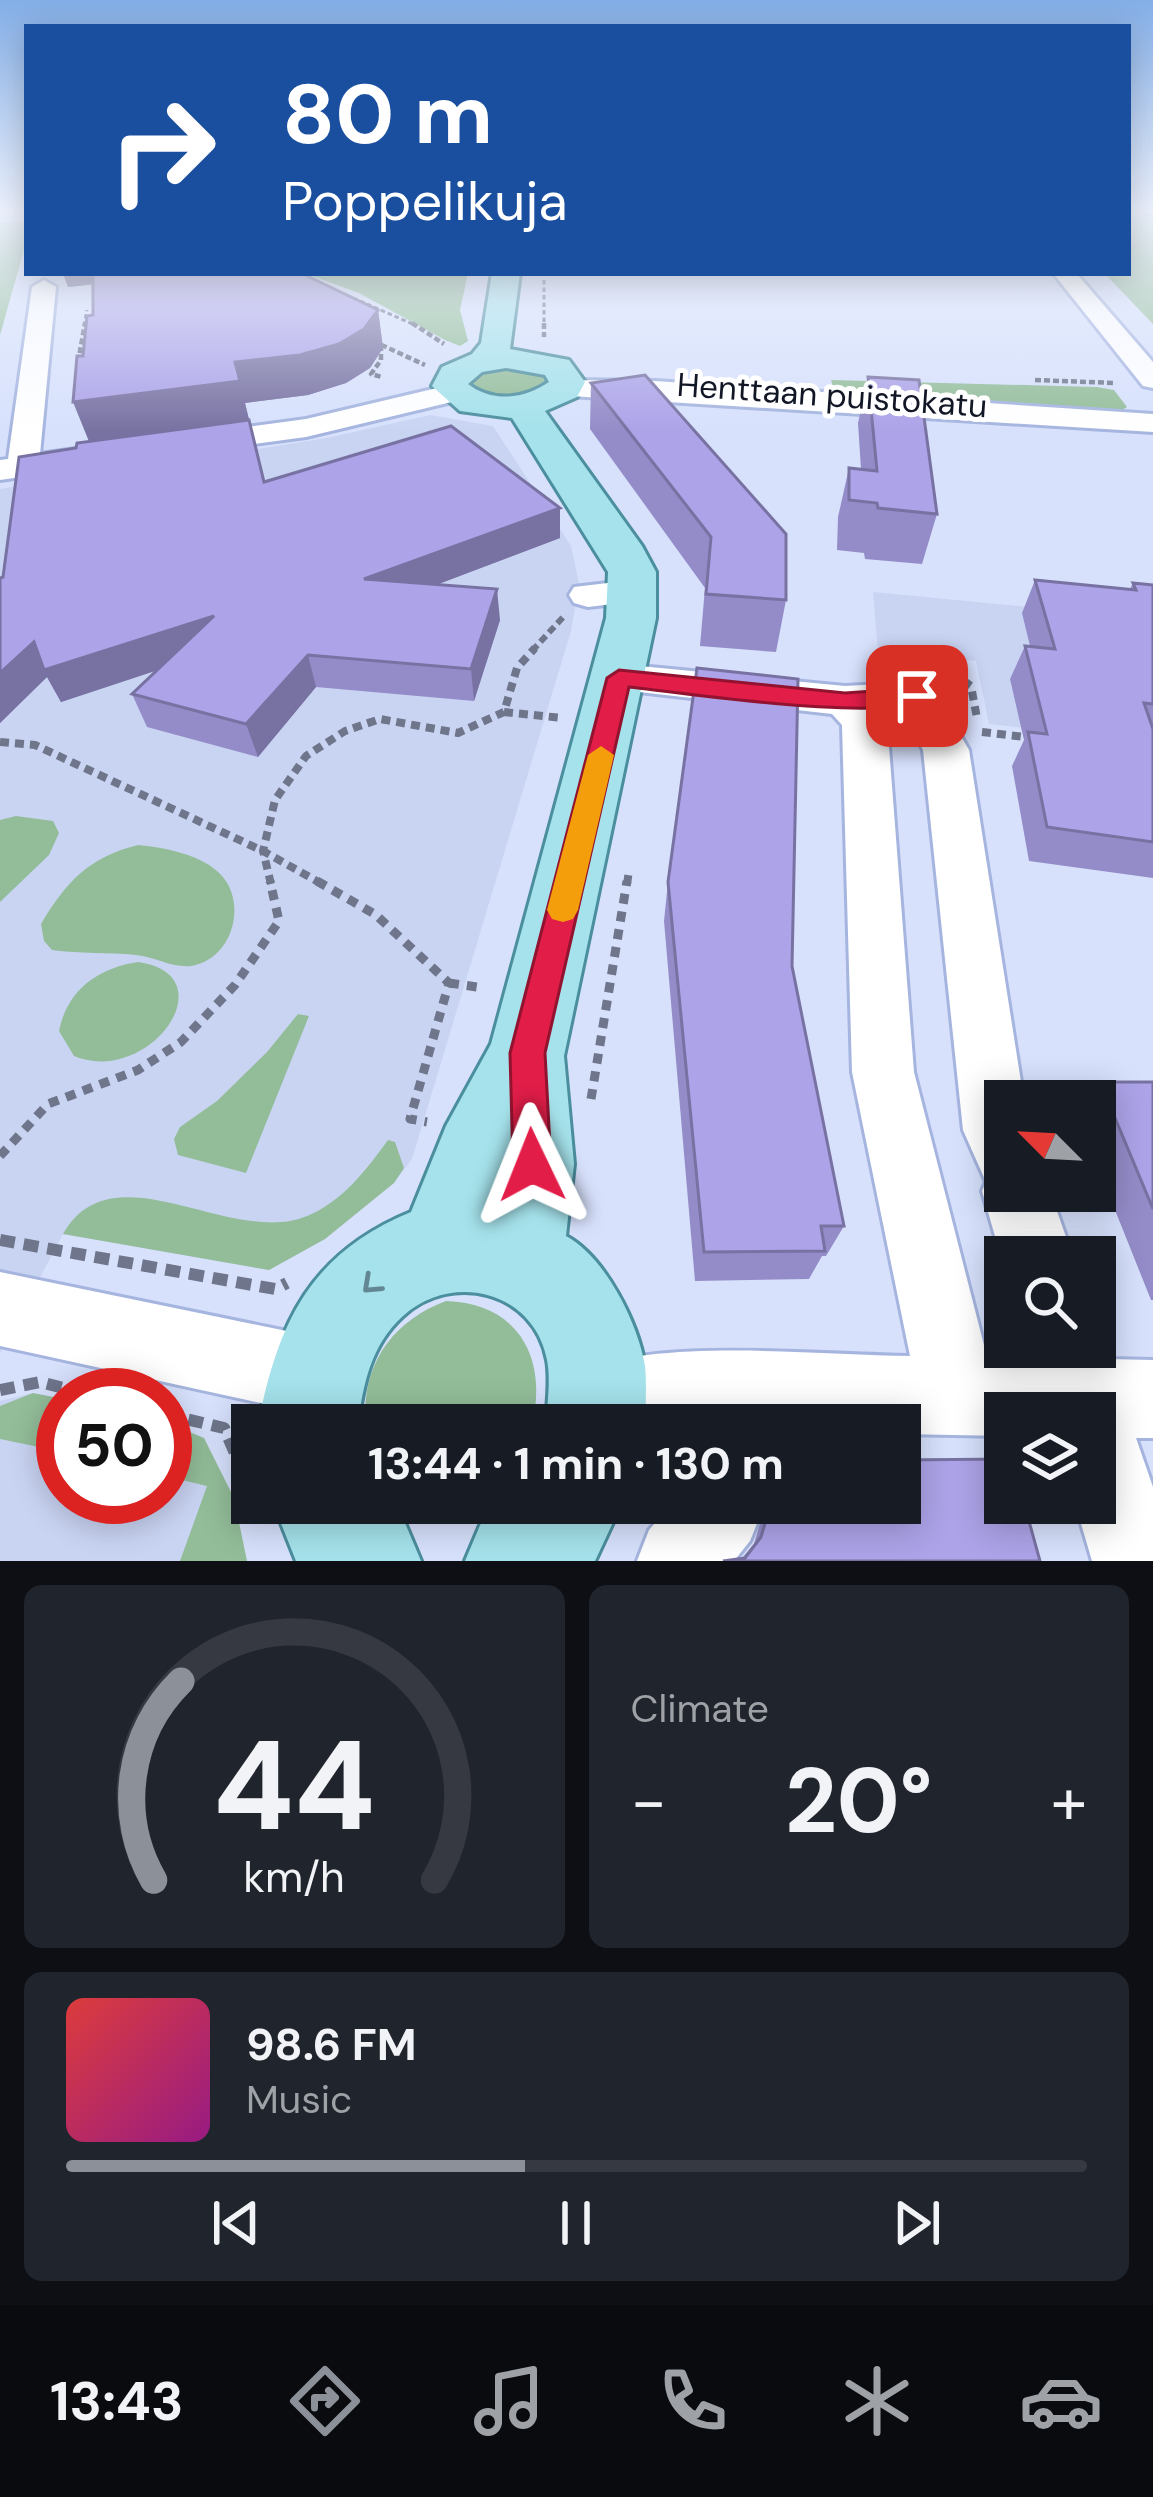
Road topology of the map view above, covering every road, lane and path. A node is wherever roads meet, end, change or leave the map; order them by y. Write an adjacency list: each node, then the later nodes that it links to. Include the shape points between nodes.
1 (325, 285): 6 (path)
2 (504, 285): 14 (main road, via 497,344)
3 (532, 285): 19 (main road)
4 (1074, 285): 17 (street)
5 (44, 286): 23 (street)
6 (353, 295): 7 (path); 13 (path)
7 (337, 299)
8 (87, 310): 10 (path)
9 (103, 328): 10 (path)
10 (83, 331): 15 (path)
11 (368, 339): 12 (path)
12 (382, 344): 16 (path, via 371,374); 18 (path)
13 (449, 347)
14 (485, 360): 18 (main road, via 454,374 450,386); 19 (main road)
15 (77, 369)
16 (388, 379)
17 (1153, 380)
18 (443, 381): 19 (main road, via 476,404); 21 (street, via 306,428)
19 (545, 382): 20 (street, Henttaan puistokatu); 24 (main road, via 632,572)
20 (1153, 423)
21 (164, 447)
22 (117, 454): 23 (street)
23 (12, 468)
24 (611, 593): 25 (main road); 28 (path, via 549,629 517,668)
25 (619, 678): 27 (street); 37 (main road)
26 (565, 695): 29 (path)
27 (845, 701): 38 (street, via 917,696 946,750); 47 (street, via 864,721 883,1072)
28 (504, 712): 29 (path); 34 (path, via 458,734 380,719 345,731 306,756 275,800)
29 (559, 718): 31 (path)
30 (963, 730): 32 (path)
31 (553, 740)
32 (1045, 740)
33 (0, 742): 34 (path, via 35,745)
34 (263, 851): 36 (path, via 376,915); 40 (path, via 279,921 246,974 182,1040 140,1069 55,1096 26,1118)
35 (490, 965): 37 (path)
36 (449, 983): 37 (path); 39 (path)
37 (496, 1017): 42 (main road, via 532,1165)
38 (989, 1080)
39 (410, 1119)
40 (0, 1156)
41 (0, 1240): 43 (path, via 275,1289)
42 (481, 1249): 49 (main road, one-way to 49, via 410,1256 380,1275 331,1337); 50 (main road, via 552,1276 578,1310 595,1352)
43 (296, 1279)
44 (0, 1309): 49 (street)
45 (36, 1383): 46 (path)
46 (0, 1390)
47 (958, 1397): 48 (street); 51 (street, via 703,1392)
48 (984, 1397)
49 (312, 1401)
50 (598, 1404)
51 (643, 1404)
52 (192, 1420): 53 (path, via 224,1428)
53 (231, 1444)
54 (1116, 1480): 59 (street)
55 (334, 1524): 57 (main road)
56 (557, 1524): 58 (main road)
57 (367, 1561)
58 (519, 1561)
59 (1135, 1561)

